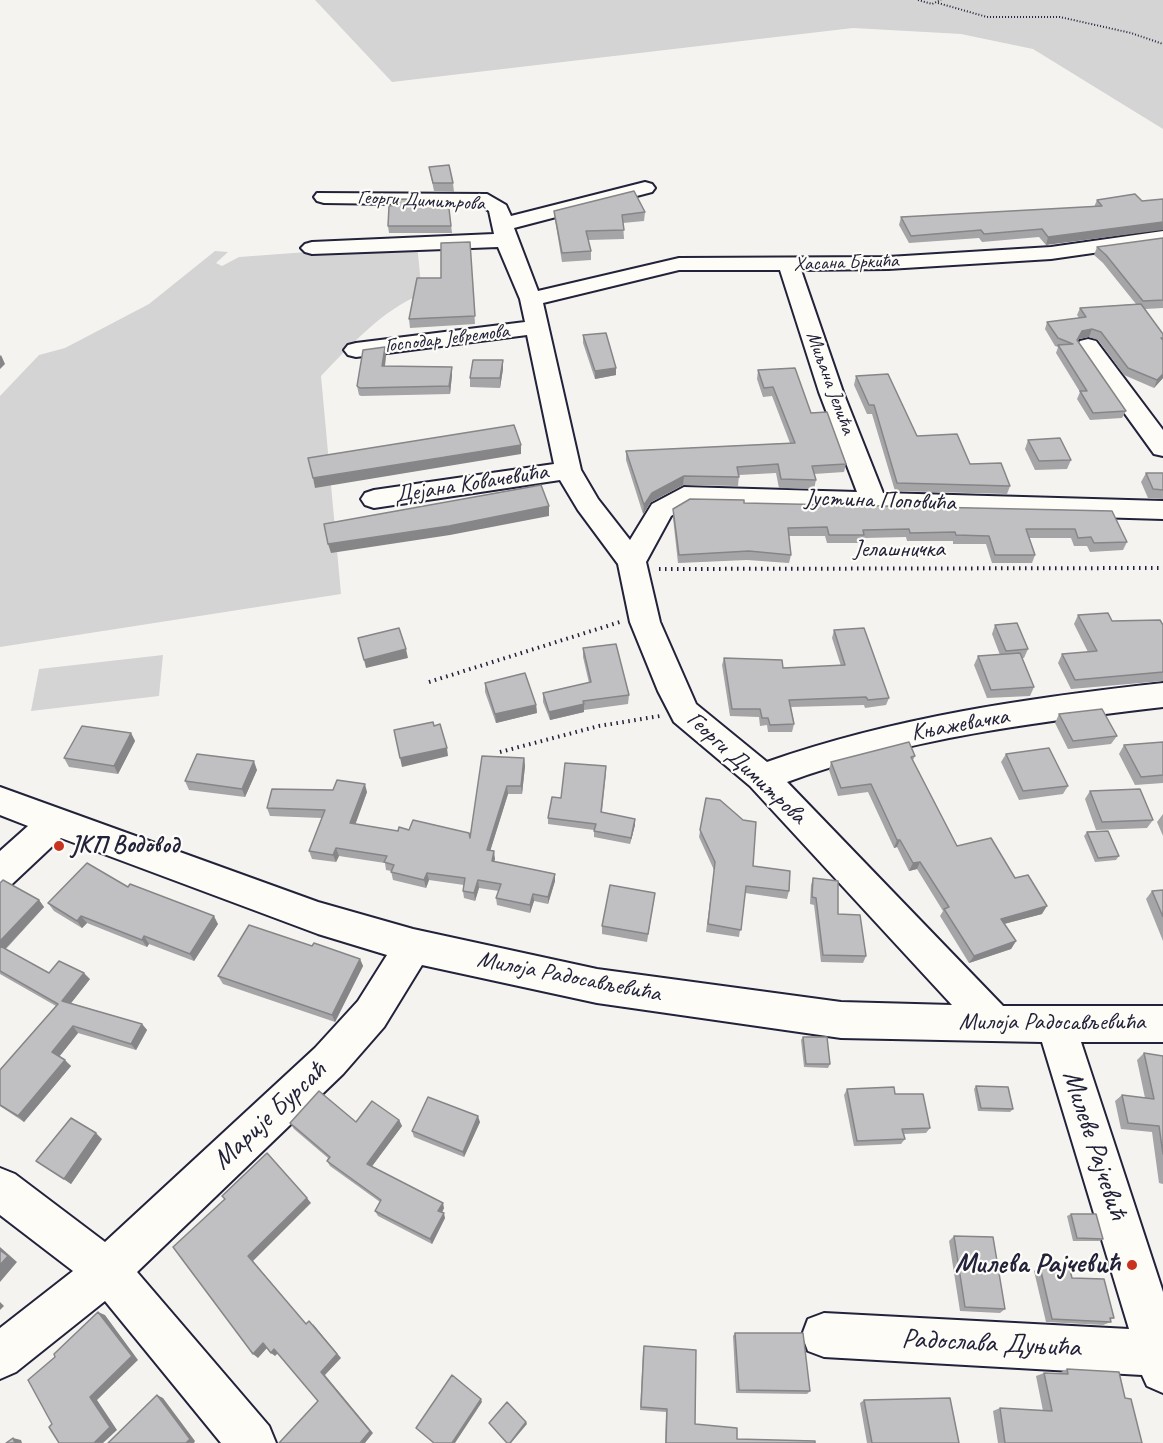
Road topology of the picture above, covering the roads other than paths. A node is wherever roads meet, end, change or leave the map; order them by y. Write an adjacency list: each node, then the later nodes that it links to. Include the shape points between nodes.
1 (645, 188): 3 (street, Георги Димитрова)
2 (324, 197): 3 (street, Георги Димитрова, via 487,200 499,209)
3 (504, 232): 5 (street); 7 (street, Георги Димитрова)
4 (1163, 237): 6 (street, Хасана Бркића, via 1127,252)
5 (312, 248)
6 (789, 265): 7 (street, Хасана Бркића, via 679,264); 14 (street, Миљана Јелића, via 831,392)
7 (531, 299): 8 (street, Георги Димитрова)
8 (539, 327): 10 (street, Господар Јевремова); 12 (street, Георги Димитрова)
9 (1088, 346): 11 (street)
10 (356, 350)
11 (1163, 448)
12 (568, 470): 13 (street, Дејана Ковачевића); 16 (street, Георги Димитрова, via 587,504)
13 (374, 500)
14 (873, 500): 15 (street, Јустина Поповића); 16 (street, Јустина Поповића, via 684,496 661,510)
15 (1163, 510)
16 (633, 566): 18 (street, Георги Димитрова, via 645,622 685,713)
17 (1163, 695): 18 (street, Књажевачка, via 906,735 815,756)
18 (762, 777): 23 (street, Георги Димитрова)
19 (0, 801): 20 (street, Милоја Радосављевића)
20 (56, 821): 21 (street); 22 (street, Милоја Радосављевића, via 318,918)
21 (0, 873)
22 (413, 946): 23 (street, Милоја Радосављевића, via 597,986 829,1018); 27 (street, Марије Бурсаћ, via 370,1014 329,1061)
23 (995, 1024): 24 (street, Милоја Радосављевића)
24 (1056, 1024): 25 (street, Милоја Радосављевића); 29 (street, Милеве Рајчевић)
25 (1163, 1024)
26 (0, 1189): 27 (street)
27 (107, 1270): 30 (street, Марије Бурсаћ); 31 (street)
28 (824, 1335): 29 (street, Радослава Дуњића)
29 (1158, 1336)
30 (0, 1356)
31 (252, 1443)

